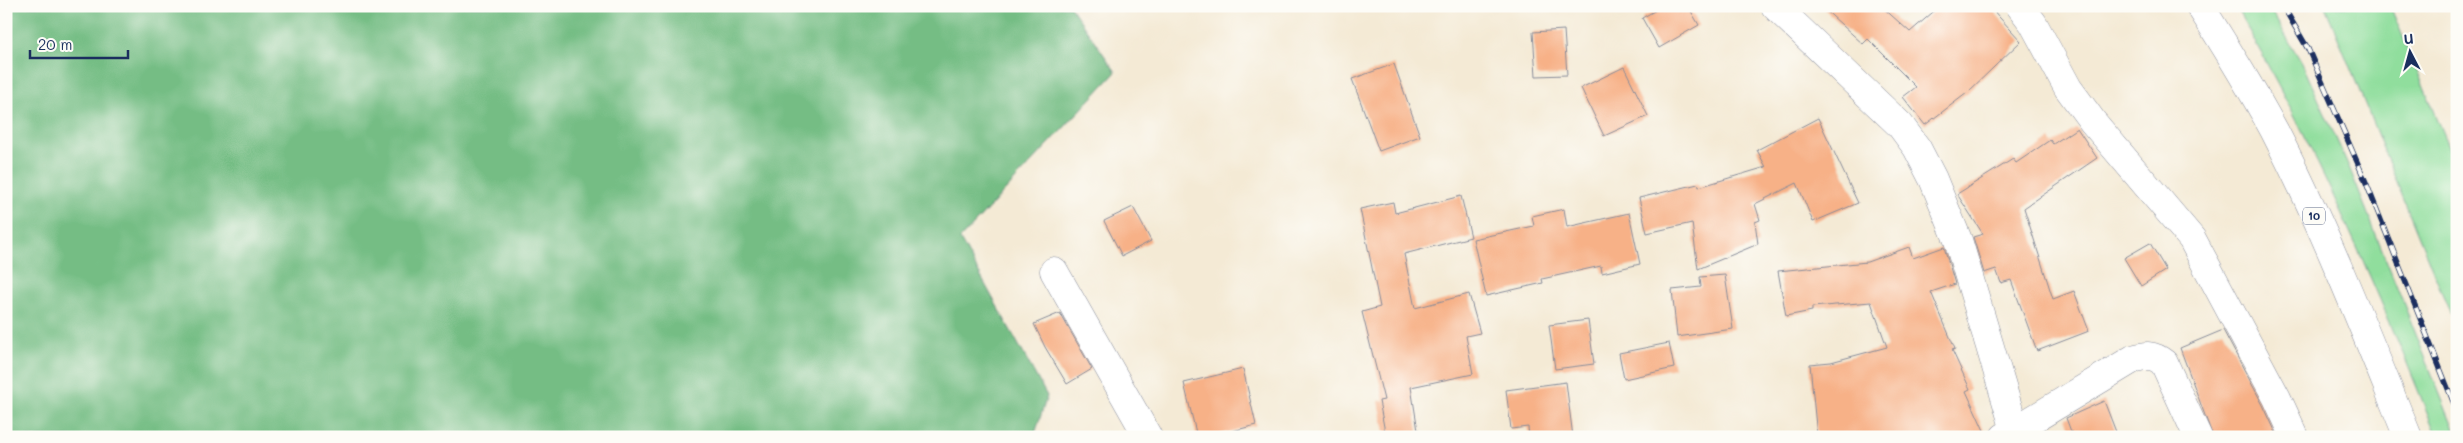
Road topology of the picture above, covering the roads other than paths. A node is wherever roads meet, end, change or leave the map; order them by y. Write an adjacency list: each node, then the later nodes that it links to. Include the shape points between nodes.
1 (1775, 6): 5 (main road, via 1900,125 1917,148 1934,179 1958,240)
2 (2020, 6): 8 (main road, via 2033,23 2068,88 2192,240 2278,398)
3 (2200, 6): 9 (main road, 10, via 2242,72 2303,191)
4 (1054, 271): 6 (main road)
5 (2012, 435): 7 (main road, via 2133,358 2146,355 2156,356 2164,363)
6 (1148, 437)
7 (2198, 437)
8 (2294, 437)
9 (2408, 437)

